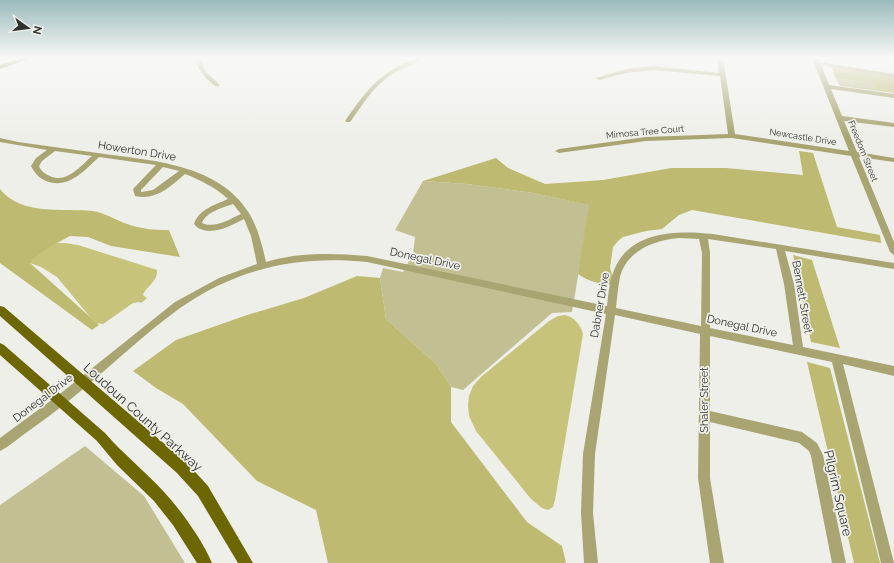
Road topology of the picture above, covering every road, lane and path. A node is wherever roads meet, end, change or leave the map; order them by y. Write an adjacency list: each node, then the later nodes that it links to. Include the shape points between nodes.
1 (376, 84): 6 (street)
2 (724, 84): 8 (street)
3 (827, 87): 4 (street); 5 (street, Freedom Street)
4 (894, 96)
5 (839, 118): 7 (street); 12 (street, Freedom Street)
6 (348, 121)
7 (894, 125)
8 (732, 136): 11 (street, Mimosa Tree Court, via 646,139); 12 (street, Newcastle Drive)
9 (1, 141): 10 (street, Howerton Drive)
10 (53, 149): 13 (street, Howerton Drive); 13 (street, via 35,166 39,173 50,181 65,180 74,176)
11 (559, 151)
12 (854, 154): 14 (street, Newcastle Drive); 21 (street, Freedom Street)
13 (98, 155): 15 (street, Howerton Drive)
14 (894, 160)
15 (162, 164): 16 (street, Howerton Drive); 16 (street, via 137,189 138,194 144,196 158,192)
16 (185, 170): 17 (street, Howerton Drive, via 216,185)
17 (234, 200): 18 (street, Howerton Drive); 18 (street, via 204,214 198,224 203,228 215,228)
18 (246, 215): 22 (street, Howerton Drive, via 256,238)
19 (703, 236): 20 (street, Dabner Drive); 25 (street, Dabner Drive, via 666,236 647,242 631,252 619,267); 26 (street, Shaler Street, via 706,254)
20 (780, 247): 23 (street, Dabner Drive); 28 (street, Bennett Street, via 789,284)
21 (894, 252)
22 (262, 265): 25 (street, Donegal Drive, via 306,257 349,256); 31 (street, Donegal Drive, via 228,277 183,302)
23 (894, 266)
24 (0, 310): 31 (main road, Loudoun County Parkway)
25 (611, 310): 26 (street, Donegal Drive); 37 (street, Dabner Drive, via 589,454 587,513)
26 (705, 331): 28 (street, Donegal Drive); 33 (street, Shaler Street)
27 (0, 348): 32 (main road)
28 (799, 351): 29 (street, Donegal Drive)
29 (836, 359): 30 (street, Donegal Drive); 40 (street)
30 (894, 371)
31 (83, 382): 32 (street, Donegal Drive); 36 (main road, Loudoun County Parkway, via 182,468 203,492)
32 (60, 401): 34 (street, Donegal Drive); 35 (main road, via 160,497)
33 (704, 415): 38 (street, Shaler Street, via 704,478); 39 (street, Pilgrim Square, via 802,438 813,447 817,455)
34 (0, 445)
35 (205, 563)
36 (246, 563)
37 (591, 563)
38 (717, 563)
39 (839, 563)
40 (888, 563)

